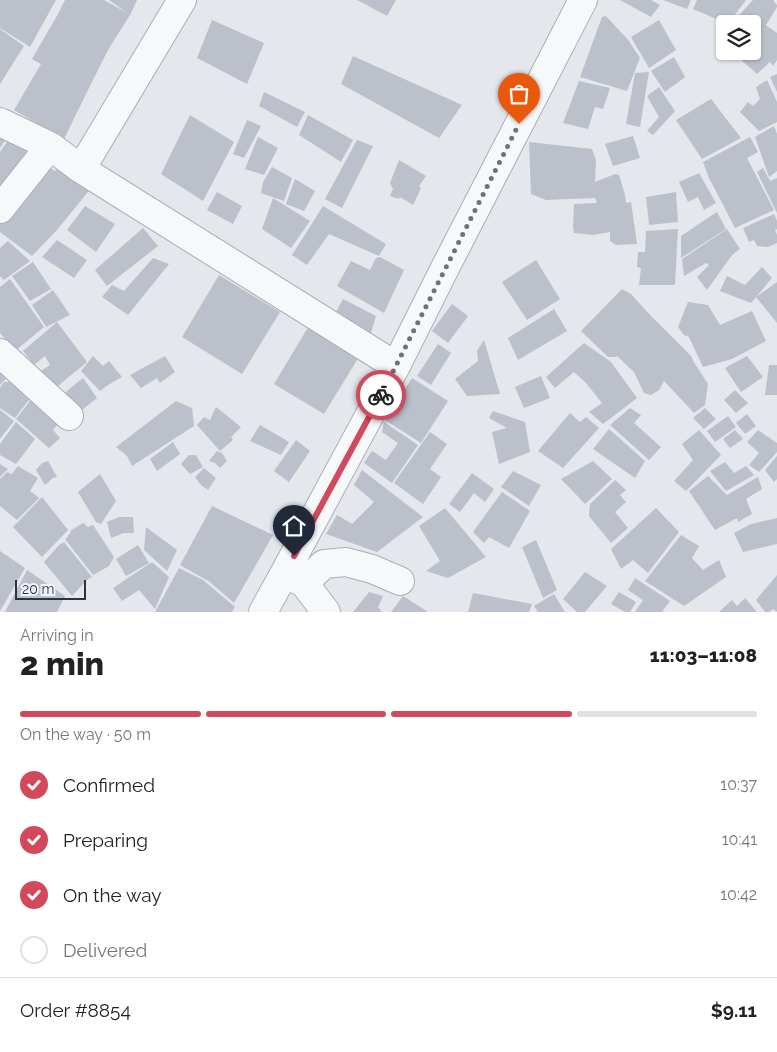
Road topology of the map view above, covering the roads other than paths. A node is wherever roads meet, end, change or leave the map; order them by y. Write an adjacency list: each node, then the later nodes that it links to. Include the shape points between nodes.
1 (182, 0): 5 (street)
2 (583, 0): 8 (street)
3 (0, 122): 4 (street)
4 (50, 146): 5 (street); 6 (street)
5 (81, 169): 8 (street)
6 (0, 208)
7 (0, 354): 9 (street)
8 (396, 366): 10 (street)
9 (69, 416)
10 (294, 578): 11 (street, via 324,564 346,562 372,568); 12 (street); 13 (street)
11 (400, 581)
12 (262, 612)
13 (326, 612)

